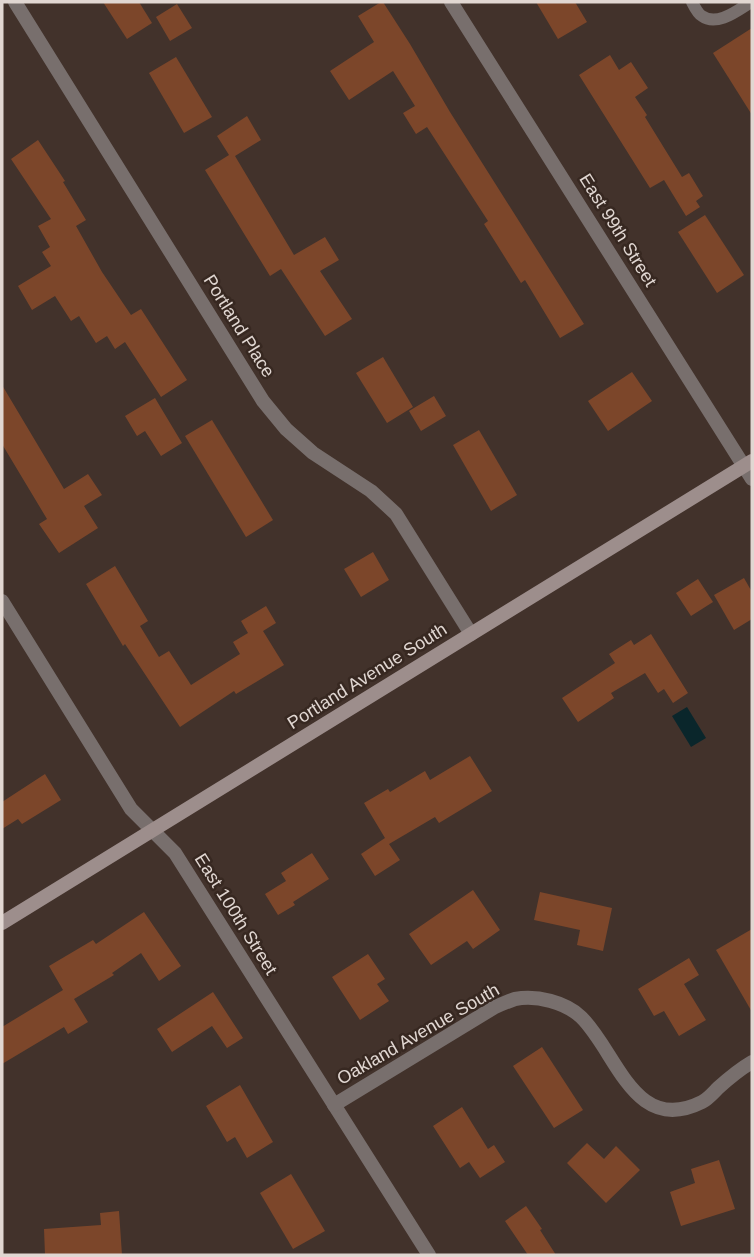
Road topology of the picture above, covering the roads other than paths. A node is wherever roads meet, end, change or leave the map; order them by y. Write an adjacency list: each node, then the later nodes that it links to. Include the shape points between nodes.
1 (15, 2): 8 (street, Portland Place, via 262,401 313,453 371,491 396,514)
2 (451, 2): 5 (street, East 99th Street)
3 (692, 2): 4 (lane, via 701,16 713,20)
4 (751, 2)
5 (748, 464): 6 (street, East 99th Street); 8 (street, Portland Avenue South)
6 (752, 479)
7 (2, 601): 9 (street, East 100th Street, via 131,809)
8 (471, 634): 9 (street, Portland Avenue South)
9 (153, 831): 10 (street, Portland Avenue South); 12 (street, East 100th Street, via 175,853)
10 (2, 923)
11 (752, 1062): 12 (street, Oakland Avenue South, via 704,1102 681,1109 659,1108 639,1097 580,1016 561,1004 516,999 495,1007)
12 (334, 1105): 13 (street, East 100th Street)
13 (429, 1255)

